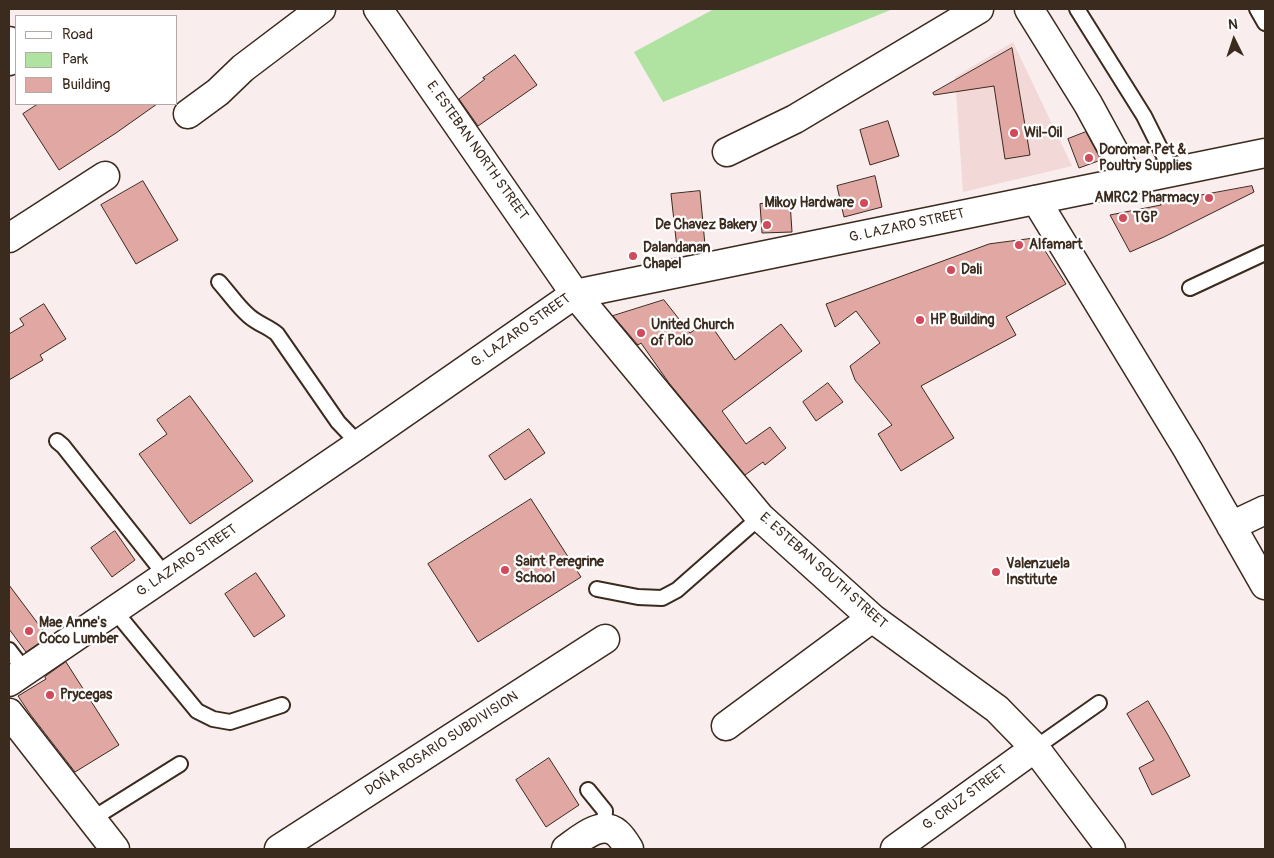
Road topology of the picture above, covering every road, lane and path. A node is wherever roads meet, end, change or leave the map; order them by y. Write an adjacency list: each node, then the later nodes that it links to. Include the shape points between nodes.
1 (321, 9): 10 (street)
2 (378, 9): 21 (street, E. ESTEBAN NORTH STREET)
3 (979, 9): 11 (street, via 795,119)
4 (1029, 9): 15 (street, via 1088,104)
5 (1077, 9): 13 (lane, via 1144,116)
6 (1257, 9): 7 (lane)
7 (1265, 22)
8 (9, 42): 9 (street, via 12,57)
9 (9, 61)
10 (188, 114)
11 (727, 152)
12 (1265, 153): 13 (street, G. LAZARO STREET)
13 (1172, 172): 15 (street, G. LAZARO STREET)
14 (105, 176): 17 (street)
15 (1130, 181): 16 (street, G. LAZARO STREET)
16 (1036, 200): 21 (street, G. LAZARO STREET); 26 (street)
17 (9, 238)
18 (1265, 253): 20 (lane)
19 (219, 282): 23 (lane, via 248,315 277,334 338,422)
20 (1190, 288)
21 (575, 294): 23 (street, G. LAZARO STREET); 25 (street, E. ESTEBAN SOUTH STREET)
22 (57, 441): 27 (lane)
23 (359, 444): 27 (street, G. LAZARO STREET)
24 (1265, 510): 26 (street)
25 (760, 517): 29 (lane, via 677,590 662,598); 31 (street, E. ESTEBAN SOUTH STREET)
26 (1231, 526): 28 (street)
27 (165, 575): 30 (street, G. LAZARO STREET)
28 (1265, 585)
29 (597, 589)
30 (114, 610): 33 (street, G. LAZARO STREET); 35 (lane, via 197,711 213,720 230,722)
31 (872, 618): 37 (street); 38 (street, E. ESTEBAN SOUTH STREET, via 997,709)
32 (605, 639): 45 (street, DOÑA ROSARIO SUBDIVISION)
33 (14, 667)
34 (1099, 703): 38 (lane)
35 (282, 705)
36 (9, 713): 41 (street)
37 (726, 726)
38 (1035, 748): 43 (street, E. ESTEBAN SOUTH STREET); 48 (street, G. CRUZ STREET)
39 (180, 764): 41 (lane)
40 (588, 790): 42 (lane, via 605,811)
41 (92, 819): 44 (street)
42 (604, 828): 46 (street); 47 (street, via 617,833)
43 (1098, 845)
44 (114, 849)
45 (279, 849)
46 (566, 849)
47 (630, 849)
48 (895, 849)

